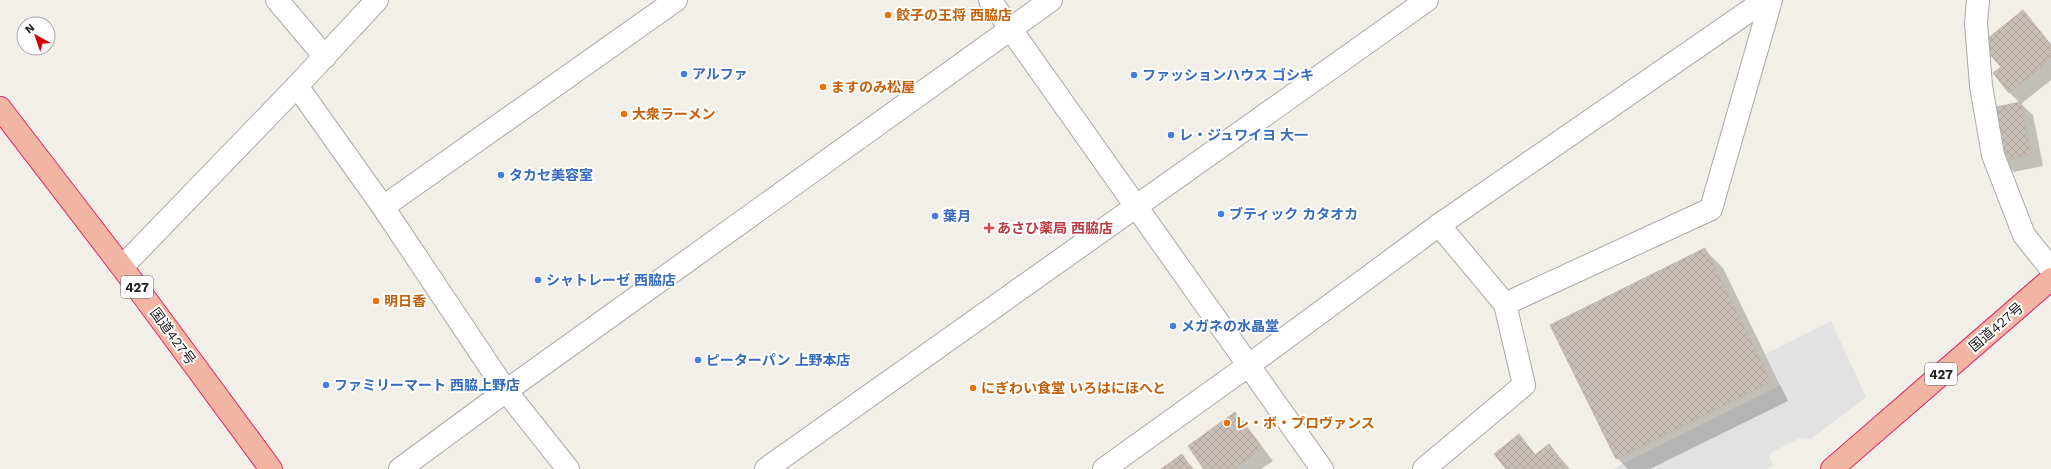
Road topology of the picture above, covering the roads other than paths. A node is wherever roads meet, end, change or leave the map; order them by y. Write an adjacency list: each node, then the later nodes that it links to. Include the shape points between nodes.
1 (277, 0): 11 (street)
2 (377, 0): 11 (street)
3 (676, 0): 14 (street)
4 (990, 0): 10 (street)
5 (1051, 0): 10 (street)
6 (1427, 0): 15 (street)
7 (1765, 0): 16 (street)
8 (1771, 0): 20 (street, via 1711,209)
9 (1978, 0): 18 (street, via 1976,23 1981,86 1993,155 2024,235)
10 (1010, 29): 15 (street); 22 (street)
11 (325, 57): 12 (street)
12 (297, 86): 14 (street); 17 (street)
13 (0, 108): 17 (highway, 国道427号 / 427)
14 (384, 207): 22 (street)
15 (1136, 207): 21 (street); 26 (street)
16 (1439, 225): 20 (street); 21 (street)
17 (122, 267): 23 (highway, 国道427号 / 427)
18 (2051, 269)
19 (2051, 279): 30 (highway, 国道427号 / 427)
20 (1505, 304): 29 (street, via 1524,385)
21 (1249, 365): 27 (street); 28 (street)
22 (506, 391): 24 (street); 25 (street)
23 (271, 469)
24 (400, 469)
25 (568, 469)
26 (766, 469)
27 (1104, 469)
28 (1322, 469)
29 (1424, 469)
30 (1832, 469)

